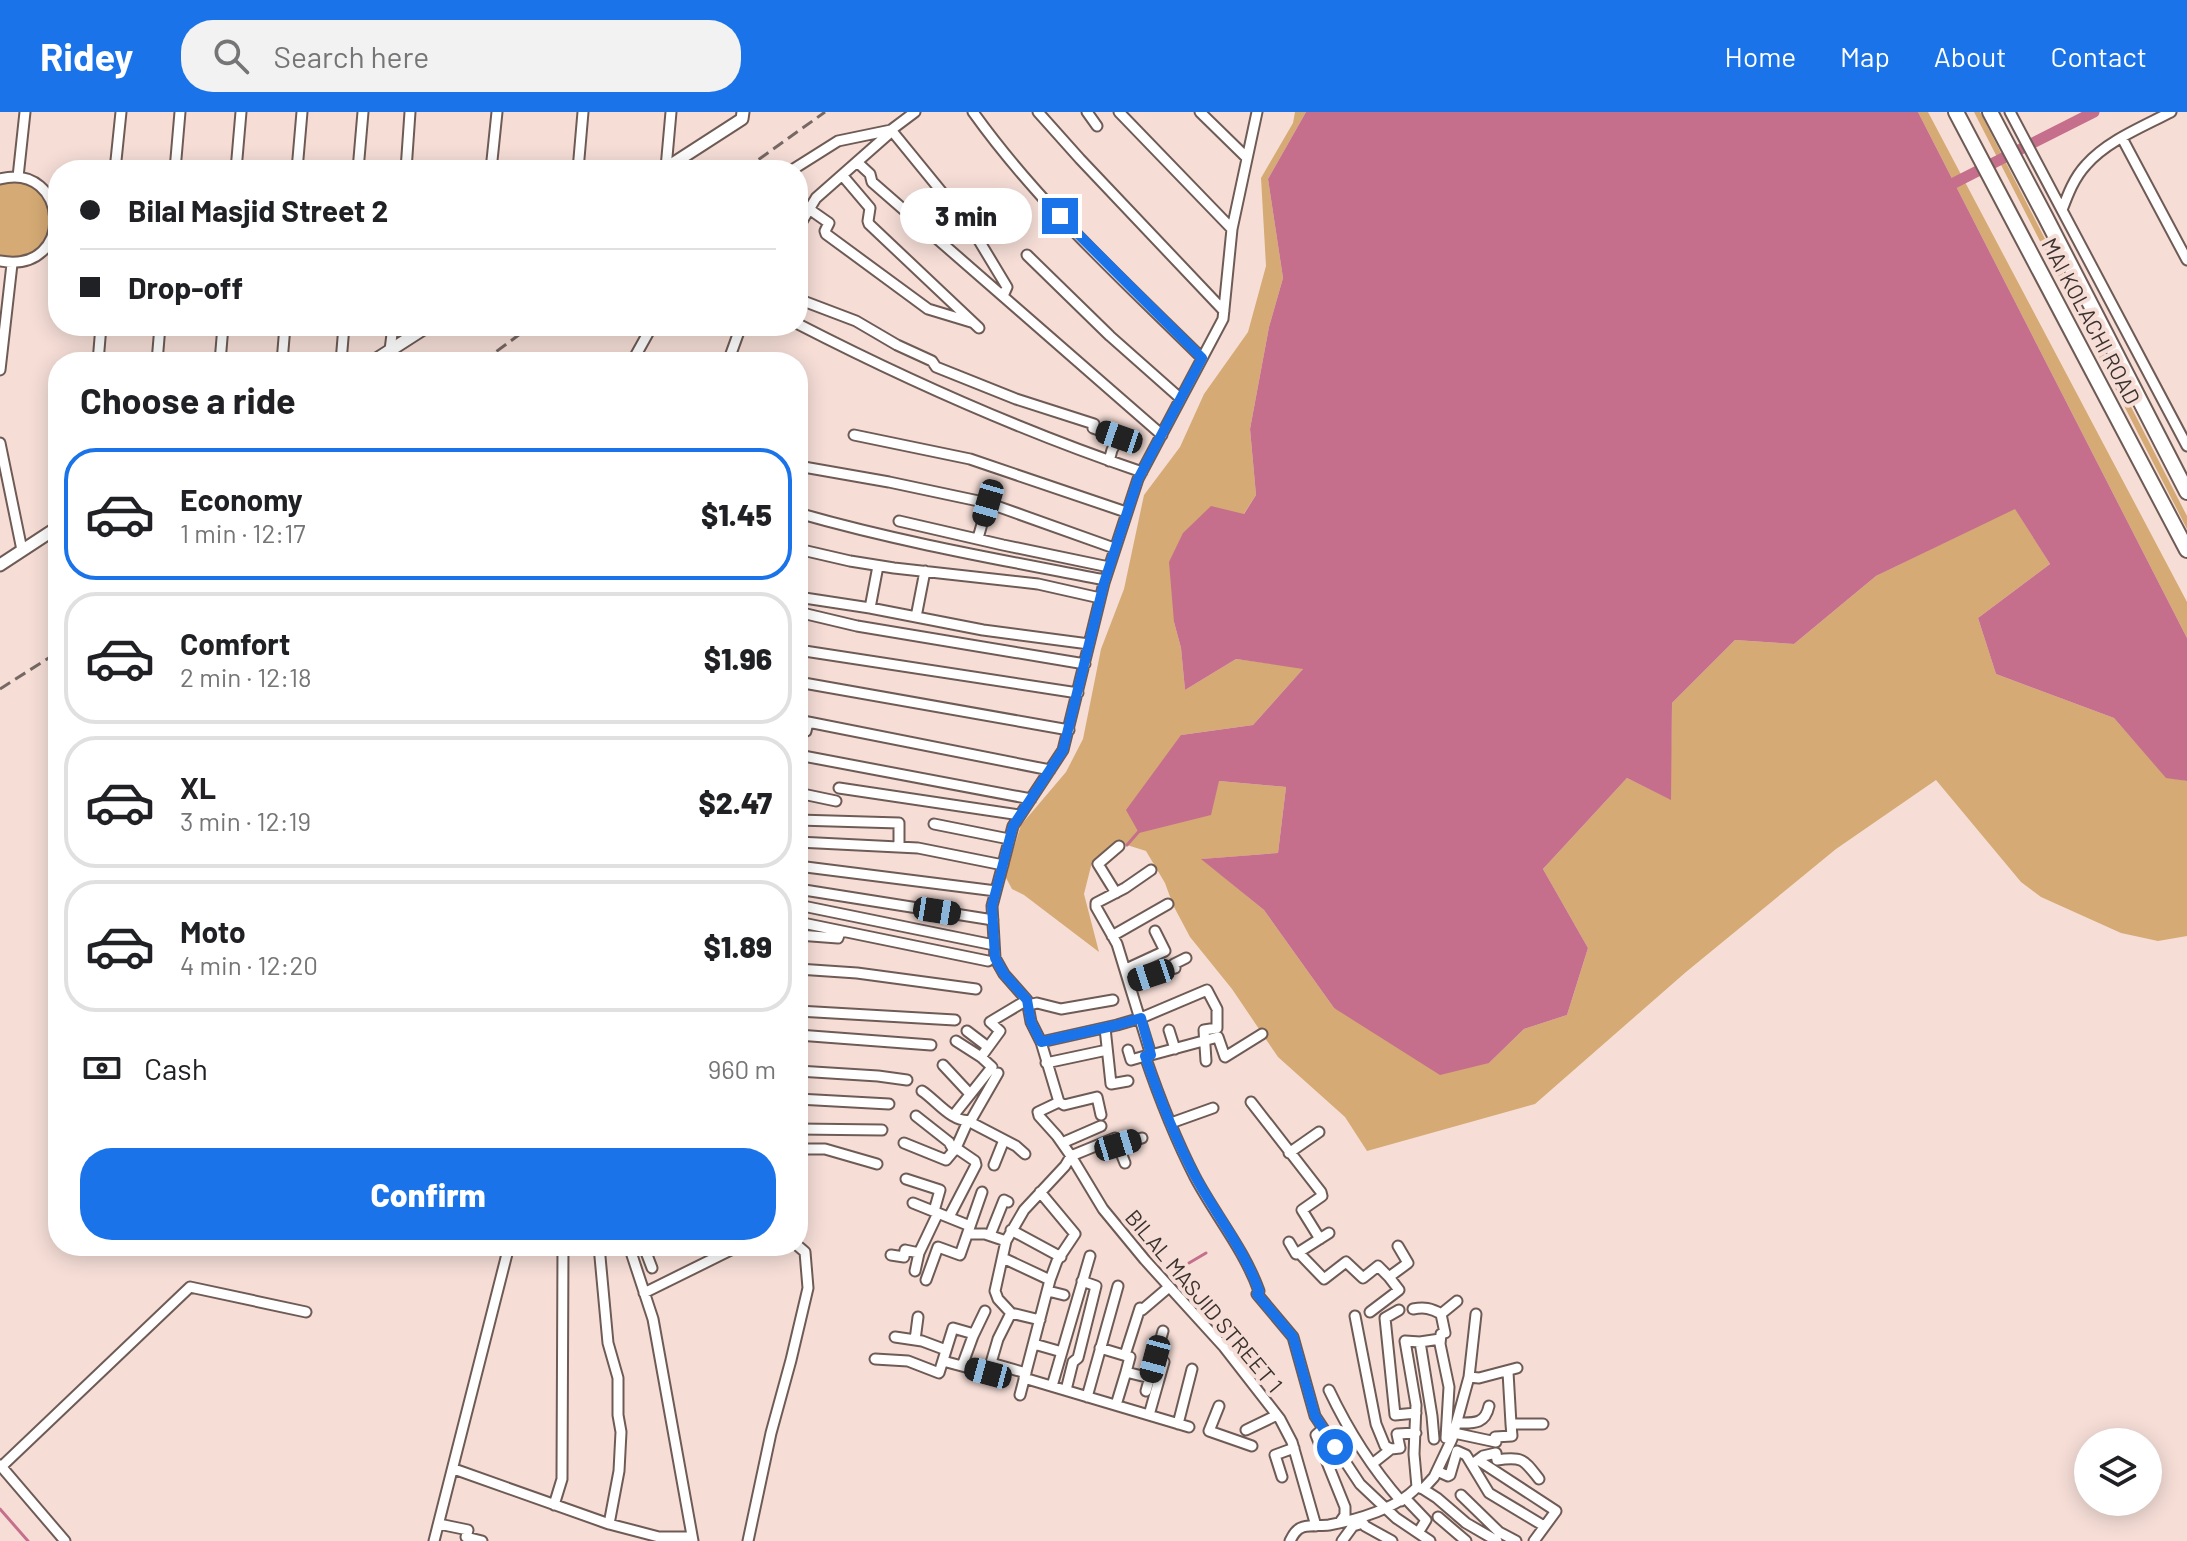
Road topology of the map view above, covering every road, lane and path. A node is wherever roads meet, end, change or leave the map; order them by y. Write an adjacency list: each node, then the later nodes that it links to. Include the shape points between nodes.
1 (25, 112): 40 (street)
2 (121, 112): 27 (street)
3 (180, 112): 28 (street)
4 (241, 112): 29 (street)
5 (302, 112): 30 (street)
6 (363, 112): 31 (street)
7 (410, 112): 32 (street)
8 (497, 112): 33 (street)
9 (583, 112): 34 (street)
10 (671, 112): 35 (street)
11 (915, 112): 24 (street)
12 (973, 112): 59 (street, via 1081,238)
13 (1038, 112): 53 (street)
14 (1087, 112): 23 (street)
15 (1119, 112): 45 (street)
16 (1200, 112): 26 (street)
17 (1257, 112): 26 (street)
18 (1990, 112): 69 (main road, MAI KOLACHI ROAD)
19 (2010, 112): 44 (street)
20 (2171, 112): 25 (street)
21 (1957, 114): 78 (main road, MAI KOLACHI ROAD)
22 (742, 116): 36 (street)
23 (1097, 126)
24 (892, 130): 37 (street, via 838,141); 38 (street); 51 (street, via 972,229 1007,287)
25 (2122, 138): 44 (street, via 2086,165); 47 (street)
26 (1247, 158): 45 (street)
27 (116, 160)
28 (176, 160)
29 (237, 160)
30 (298, 160)
31 (359, 160)
32 (407, 160)
33 (492, 160)
34 (579, 160)
35 (665, 160)
36 (677, 160)
37 (808, 160)
38 (857, 162): 39 (street); 51 (street, via 872,182)
39 (842, 175): 43 (street); 43 (street, via 870,208 869,224 976,325 928,309 826,234 829,223)
40 (18, 177): 41 (street); 42 (street)
41 (0, 179)
42 (48, 196)
43 (809, 209)
44 (2062, 210): 65 (street)
45 (1232, 229): 53 (street)
46 (48, 245): 50 (street, via 27,261)
47 (2185, 254)
48 (1027, 255): 61 (street)
49 (0, 261): 50 (street)
50 (12, 264): 60 (street)
51 (1003, 296): 63 (street)
52 (808, 303): 66 (street, via 856,321 936,367 1119,437)
53 (1224, 311): 59 (street)
54 (808, 329): 66 (street, via 884,368)
55 (392, 336): 57 (street)
56 (412, 336): 57 (street)
57 (390, 350): 58 (street)
58 (387, 352)
59 (1202, 358): 61 (street)
60 (0, 370)
61 (1180, 398): 63 (street)
62 (854, 435): 71 (street, via 970,459)
63 (1162, 435): 68 (street)
64 (0, 443): 77 (street)
65 (2187, 446)
66 (1109, 461): 68 (street)
67 (808, 468): 70 (street)
68 (1142, 472): 71 (street)
69 (2187, 492)
70 (988, 503): 75 (street); 76 (street)
71 (1126, 512): 76 (street)
72 (808, 516): 84 (street)
73 (899, 521): 75 (street)
74 (48, 533): 77 (street)
75 (978, 538): 82 (street)
76 (1114, 548): 82 (street)
77 (22, 550): 80 (street)
78 (2187, 550)
79 (808, 551): 81 (street)
80 (0, 565)
81 (878, 566): 83 (street); 87 (street)
82 (1109, 567): 84 (street)
83 (925, 571): 85 (street, via 1038,584); 89 (street)
84 (1105, 580): 85 (street)
85 (1100, 598): 90 (street)
86 (808, 599): 87 (street)
87 (870, 608): 89 (street)
88 (808, 614): 92 (street)
89 (916, 617): 90 (street)
90 (1089, 644): 92 (street)
91 (808, 652): 94 (street)
92 (1085, 664): 94 (street)
93 (808, 684): 96 (street)
94 (1078, 693): 96 (street)
95 (808, 722): 98 (street)
96 (1069, 730): 98 (street)
97 (808, 757): 101 (street)
98 (1050, 770): 101 (street)
99 (839, 788): 103 (street)
100 (808, 795): 102 (street)
101 (1031, 799): 103 (street)
102 (836, 801)
103 (1020, 815): 106 (street)
104 (808, 820): 109 (street, via 899,823)
105 (934, 824): 106 (street)
106 (1009, 839): 110 (street)
107 (808, 842): 109 (street)
108 (1119, 846): 115 (street, via 1098,864)
109 (899, 847): 110 (street)
110 (1003, 865): 114 (street)
111 (808, 867): 114 (street)
112 (1151, 870): 115 (street)
113 (808, 891): 118 (street)
114 (996, 891): 118 (street)
115 (1116, 893): 123 (street, via 1096,903)
116 (1168, 904): 123 (street)
117 (808, 907): 124 (street)
118 (993, 920): 124 (street)
119 (808, 924): 121 (street)
120 (1155, 931): 127 (street, via 1165,951)
121 (840, 932): 122 (street, via 838,938); 126 (street)
122 (808, 936)
123 (1112, 936): 127 (street)
124 (994, 945): 126 (street)
125 (1186, 958): 129 (street, via 1175,968)
126 (992, 961): 132 (street)
127 (1126, 969): 129 (street)
128 (808, 970): 130 (street)
129 (1130, 982): 134 (street)
130 (976, 989)
131 (1113, 1000): 132 (street, via 1061,1009)
132 (1027, 1001): 143 (street); 145 (street, via 990,1022 1000,1031)
133 (808, 1012): 135 (street)
134 (1141, 1018): 136 (street); 142 (street, via 1207,990 1217,1009 1217,1028 1204,1030); 149 (street)
135 (955, 1020)
136 (1105, 1028): 143 (street); 147 (street)
137 (1169, 1030): 146 (street)
138 (967, 1031): 145 (street)
139 (1262, 1034): 142 (street, via 1225,1057 1218,1037)
140 (808, 1036): 144 (street)
141 (956, 1041): 150 (street)
142 (1204, 1041): 146 (street); 151 (street)
143 (1041, 1042): 152 (street)
144 (931, 1045)
145 (988, 1047): 150 (street)
146 (1175, 1049): 149 (street)
147 (1107, 1050): 152 (street); 157 (street, via 1111,1084)
148 (1128, 1050): 149 (street, via 1131,1060)
149 (1148, 1055): 168 (street)
150 (981, 1057): 159 (street, via 992,1067)
151 (1206, 1061)
152 (1046, 1063): 161 (street)
153 (943, 1065): 159 (street)
154 (808, 1072): 156 (street)
155 (998, 1073): 167 (street)
156 (907, 1080)
157 (1128, 1081)
158 (922, 1091): 166 (street)
159 (970, 1094): 166 (street)
160 (808, 1100): 163 (street)
161 (1059, 1102): 175 (street, BILAL MASJID STREET 1, via 1038,1112); 175 (street, via 1097,1097 1101,1120)
162 (1251, 1102): 179 (street)
163 (889, 1104)
164 (1213, 1108): 168 (street)
165 (916, 1116): 178 (street)
166 (953, 1116): 167 (street)
167 (968, 1121): 173 (street); 178 (street)
168 (1171, 1123): 270 (street, via 1195,1177 1251,1269 1257,1294 1293,1337)
169 (808, 1129): 170 (street)
170 (882, 1130)
171 (1319, 1132): 179 (street)
172 (1142, 1138): 176 (street)
173 (1004, 1140): 180 (street); 184 (street)
174 (904, 1143): 178 (street, via 946,1160)
175 (1062, 1143): 181 (street, BILAL MASJID STREET 1)
176 (1118, 1145): 181 (street, via 1115,1138); 182 (street)
177 (808, 1149): 183 (street)
178 (955, 1150): 190 (street, via 976,1165)
179 (1289, 1153): 198 (street, via 1322,1196 1302,1210 1325,1236)
180 (1025, 1154)
181 (1071, 1156): 187 (street); 217 (street, BILAL MASJID STREET 1, via 1103,1209)
182 (1125, 1163)
183 (877, 1164)
184 (994, 1165)
185 (906, 1179): 190 (street, via 940,1190)
186 (982, 1192): 191 (street)
187 (1040, 1192): 192 (street); 208 (street, via 1075,1234)
188 (1008, 1202): 193 (street, via 1004,1200)
189 (913, 1203): 190 (street)
190 (940, 1214): 191 (street); 197 (street)
191 (969, 1230): 193 (street); 213 (street, via 960,1255 938,1247)
192 (1011, 1230): 194 (street); 208 (street)
193 (990, 1235): 194 (street)
194 (1006, 1241): 209 (street)
195 (1289, 1242): 198 (street)
196 (1398, 1246): 212 (street, via 1408,1263)
197 (919, 1253): 199 (street); 211 (street)
198 (1299, 1253): 212 (street, via 1324,1279 1346,1262 1363,1278 1378,1266)
199 (891, 1255)
200 (507, 1256): 282 (street)
201 (563, 1256): 289 (street, via 562,1479)
202 (600, 1256): 295 (street, via 621,1432)
203 (632, 1256): 219 (street)
204 (648, 1256): 210 (street)
205 (719, 1256): 219 (street)
206 (805, 1256): 303 (street, via 808,1288)
207 (1090, 1256): 215 (street)
208 (1061, 1257): 214 (street)
209 (1003, 1258): 214 (street); 227 (street, via 995,1291)
210 (652, 1268)
211 (915, 1271)
212 (1389, 1277): 226 (street, via 1399,1290)
213 (926, 1280)
214 (1050, 1280): 218 (street)
215 (1082, 1281): 242 (street); 255 (street, via 1096,1286)
216 (1118, 1286): 240 (street)
217 (1169, 1287): 243 (street, via 1141,1309); 265 (street, BILAL MASJID STREET 1)
218 (1048, 1291): 220 (street); 232 (street)
219 (644, 1293): 299 (street)
220 (1064, 1295)
221 (1457, 1301): 228 (street)
222 (1413, 1309): 228 (street)
223 (1399, 1310): 263 (street, via 1385,1318 1395,1415)
224 (985, 1311): 234 (street)
225 (306, 1312): 281 (street, via 190,1287)
226 (1370, 1312)
227 (1011, 1313): 232 (street); 247 (street)
228 (1441, 1314): 236 (street, via 1445,1333)
229 (1476, 1314): 252 (street)
230 (1355, 1316): 278 (street, via 1376,1424)
231 (918, 1317): 237 (street)
232 (1040, 1320): 239 (street)
233 (1163, 1331): 245 (street)
234 (974, 1334): 241 (street, via 953,1328); 248 (street)
235 (895, 1337): 237 (street)
236 (1440, 1339): 238 (street); 272 (street, via 1449,1387 1446,1438)
237 (915, 1340): 241 (street)
238 (1420, 1342): 263 (street, via 1405,1341); 275 (street)
239 (1034, 1344): 242 (street); 251 (street)
240 (1100, 1348): 243 (street); 259 (street)
241 (946, 1350): 246 (street)
242 (1062, 1352): 254 (street)
243 (1125, 1355): 250 (street, via 1130,1357)
244 (875, 1359): 246 (street, via 908,1361 939,1373)
245 (1155, 1359): 253 (street); 264 (street, via 1164,1362)
246 (943, 1361): 248 (street)
247 (991, 1363): 248 (street, via 988,1373); 251 (street)
248 (962, 1366)
249 (1192, 1369): 266 (street)
250 (1126, 1372): 253 (street); 260 (street)
251 (1025, 1376): 254 (street); 258 (street)
252 (1469, 1377): 267 (street, via 1512,1370); 272 (street)
253 (1150, 1378): 257 (street)
254 (1052, 1386): 255 (street)
255 (1066, 1390): 259 (street)
256 (1329, 1390): 280 (street)
257 (1146, 1391)
258 (1020, 1395)
259 (1087, 1397): 260 (street)
260 (1116, 1405): 264 (street)
261 (1219, 1406): 276 (street, via 1209,1431)
262 (1489, 1406): 272 (street, via 1484,1419)
263 (1416, 1413): 273 (street)
264 (1149, 1415): 266 (street)
265 (1277, 1415): 271 (street); 277 (street, BILAL MASJID STREET 1)
266 (1178, 1424): 269 (street)
267 (1511, 1424): 268 (street); 274 (street, via 1512,1436 1495,1437 1496,1442)
268 (1543, 1424)
269 (1189, 1427)
270 (1323, 1429): 290 (street, via 1360,1484); 293 (street, via 1316,1435 1345,1507)
271 (1246, 1430)
272 (1454, 1432): 274 (street); 283 (street)
273 (1416, 1433): 278 (street, via 1397,1434 1400,1448); 286 (street)
274 (1472, 1437): 279 (street)
275 (1434, 1439)
276 (1252, 1446)
277 (1294, 1448): 284 (street, via 1275,1455); 296 (street, BILAL MASJID STREET 1)
278 (1391, 1449): 280 (street)
279 (1472, 1460): 283 (street, via 1457,1451 1450,1475); 285 (street, via 1496,1453 1497,1460 1519,1458); 297 (street, via 1489,1493); 297 (street, via 1556,1511)
280 (1372, 1464): 288 (street)
281 (1, 1466): 300 (street)
282 (454, 1469): 289 (street); 294 (street)
283 (1437, 1471): 286 (street)
284 (1282, 1477)
285 (1539, 1479)
286 (1420, 1488): 288 (street); 309 (street)
287 (1461, 1495): 310 (street, via 1499,1532)
288 (1404, 1500): 290 (street); 298 (street, via 1426,1520)
289 (554, 1505): 295 (street)
290 (1385, 1507): 292 (street); 298 (street)
291 (1438, 1517): 308 (street)
292 (1361, 1520): 293 (street); 305 (street); 306 (street)
293 (1340, 1522): 296 (street)
294 (439, 1524): 301 (street); 302 (street, via 468,1530 466,1537)
295 (609, 1524): 299 (street, via 659,1537)
296 (1316, 1526): 304 (street, via 1303,1527)
297 (1544, 1526): 311 (street)
298 (1418, 1533): 307 (street)
299 (693, 1539)
300 (65, 1541)
301 (434, 1541)
302 (482, 1541)
303 (748, 1541)
304 (1290, 1541)
305 (1342, 1541)
306 (1392, 1541)
307 (1430, 1541)
308 (1466, 1541)
309 (1497, 1541)
310 (1516, 1541)
311 (1534, 1541)

